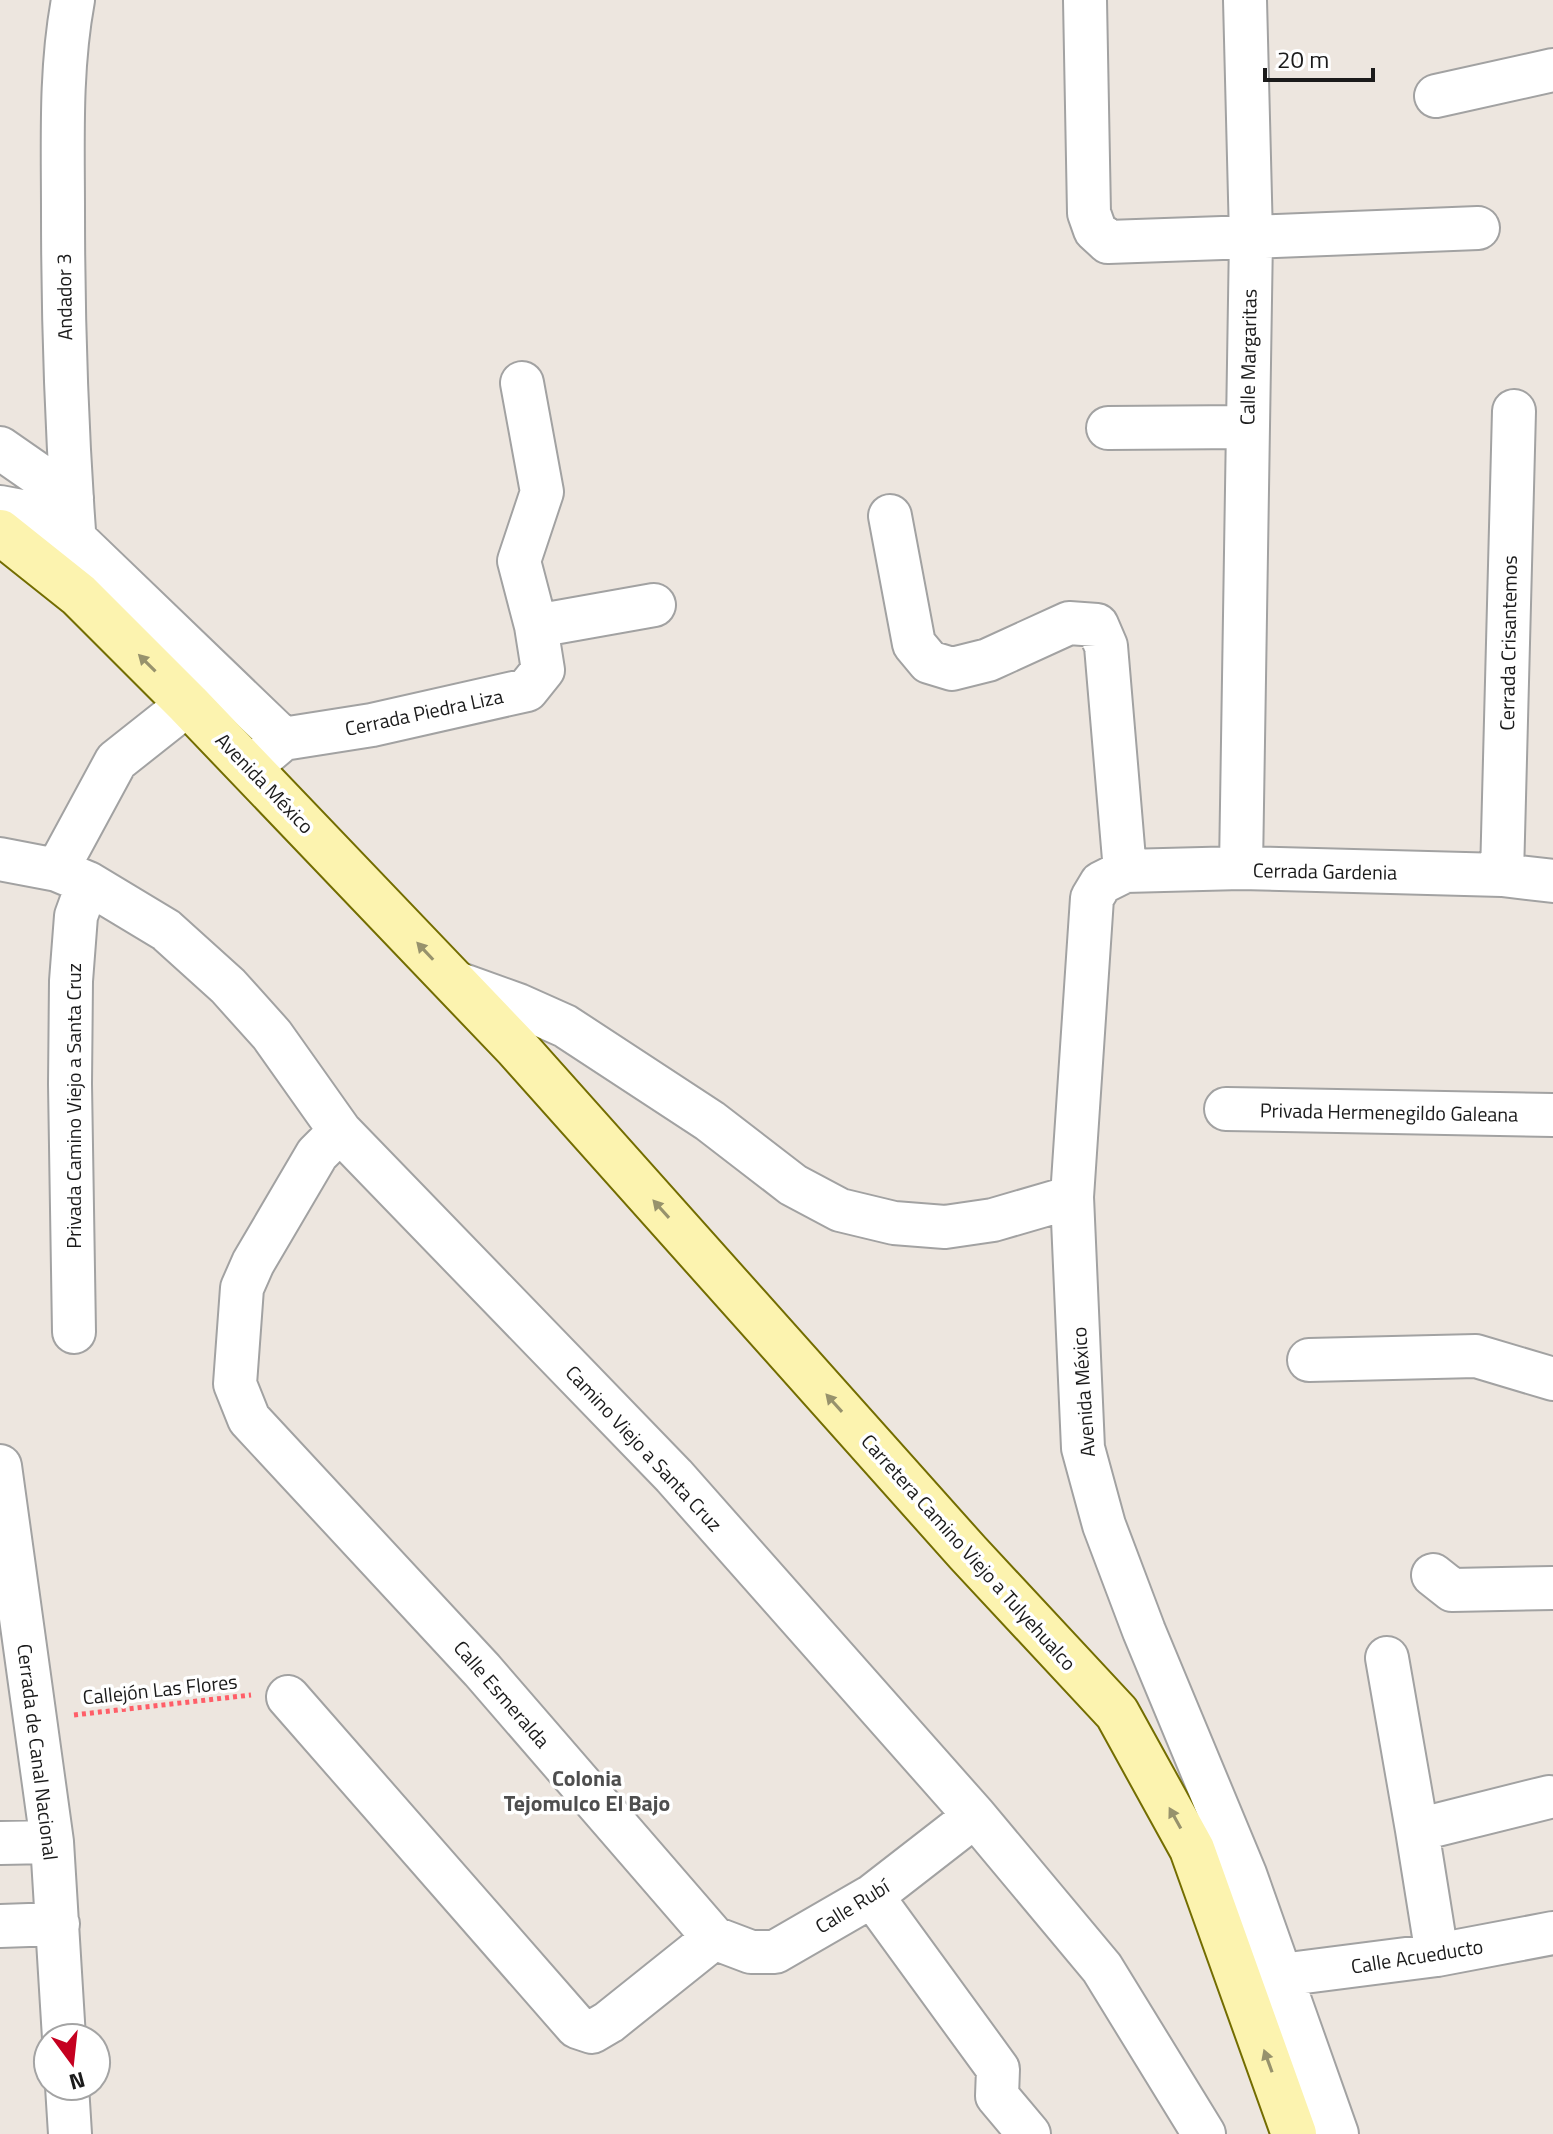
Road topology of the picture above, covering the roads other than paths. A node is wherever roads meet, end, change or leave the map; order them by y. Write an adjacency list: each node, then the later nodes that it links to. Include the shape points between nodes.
1 (73, 0): 15 (street, Andador 3, via 62,102 63,299)
2 (1085, 0): 7 (street, via 1089,213 1095,230 1108,242)
3 (1245, 0): 7 (street, Calle Margaritas)
4 (1553, 70): 5 (street)
5 (1436, 96)
6 (1478, 228): 7 (street)
7 (1251, 237): 10 (street, Calle Margaritas)
8 (522, 383): 19 (street, Cerrada Piedra Liza, via 542,492 519,561)
9 (1514, 411): 25 (street, Cerrada Crisantemos)
10 (1246, 427): 11 (street); 24 (street, Calle Margaritas)
11 (1108, 428)
12 (0, 448): 15 (street)
13 (0, 507): 15 (street)
14 (890, 516): 27 (street, via 914,644 929,662 952,669 988,660 1069,623 1097,625 1106,646)
15 (73, 518): 17 (street, Andador 3); 21 (street)
16 (0, 532): 17 (main road, Avenida México)
17 (79, 595): 20 (main road, Avenida México, one-way to 17)
18 (654, 605): 19 (street)
19 (536, 626): 21 (street, Cerrada Piedra Liza, via 543,670 527,690)
20 (188, 704): 22 (main road, Avenida México); 26 (street, Privada Camino Viejo a Santa Cruz, via 116,761)
21 (283, 739): 22 (street)
22 (250, 767): 29 (main road, Avenida México, one-way to 22)
23 (0, 859): 26 (street, Camino Viejo a Santa Cruz)
24 (1241, 868): 25 (street, Cerrada Gardenia); 27 (street, Cerrada Gardenia)
25 (1502, 875): 28 (street, Cerrada Gardenia)
26 (72, 876): 33 (street, Camino Viejo a Santa Cruz, via 166,930 228,986 272,1035); 35 (street, Privada Camino Viejo a Santa Cruz)
27 (1113, 877): 34 (street, Avenida México, via 1092,898)
28 (1553, 881)
29 (454, 982): 30 (main road, Avenida México); 34 (street, via 565,1026 710,1121 793,1185 840,1210 894,1223 945,1227 993,1220)
30 (517, 1048): 61 (main road, Carretera Camino Viejo a Tulyehualco, one-way to 30, via 1192,1849 1117,1713)
31 (1226, 1109): 32 (street, Privada Hermenegildo Galeana)
32 (1553, 1115)
33 (340, 1131): 45 (street, Camino Viejo a Santa Cruz, via 674,1476); 53 (street, Calle Esmeralda, via 317,1154 242,1288 235,1384 249,1419 482,1670)
34 (1072, 1197): 55 (street, Avenida México, via 1083,1448 1104,1525)
35 (74, 1332)
36 (1309, 1360): 37 (street, via 1476,1356)
37 (1553, 1379)
38 (0, 1466): 39 (street, Cerrada de Canal Nacional)
39 (4, 1534): 47 (street, Cerrada de Canal Nacional)
40 (1433, 1575): 41 (street, via 1452,1590)
41 (1553, 1588)
42 (1387, 1658): 46 (street)
43 (288, 1697): 53 (street, via 577,2027 592,2032 609,2022)
44 (1552, 1801): 46 (street)
45 (975, 1816): 49 (street, Calle Rubí); 60 (street, Camino Viejo a Santa Cruz, via 1102,1968)
46 (1417, 1830): 54 (street)
47 (52, 1842): 48 (street); 50 (street, Cerrada de Canal Nacional)
48 (0, 1843)
49 (872, 1896): 53 (street, Calle Rubí, via 775,1952 751,1952); 59 (street, via 998,2069 997,2096)
50 (58, 1924): 51 (street); 56 (street, Cerrada de Canal Nacional)
51 (0, 1926)
52 (1553, 1933): 54 (street, Calle Acueducto)
53 (714, 1938)
54 (1437, 1955): 55 (street, Calle Acueducto)
55 (1281, 1975): 62 (street, Avenida México)
56 (63, 2022)
57 (68, 2102): 58 (street)
58 (70, 2134)
59 (1029, 2134)
60 (1204, 2134)
61 (1294, 2134)
62 (1337, 2134)

